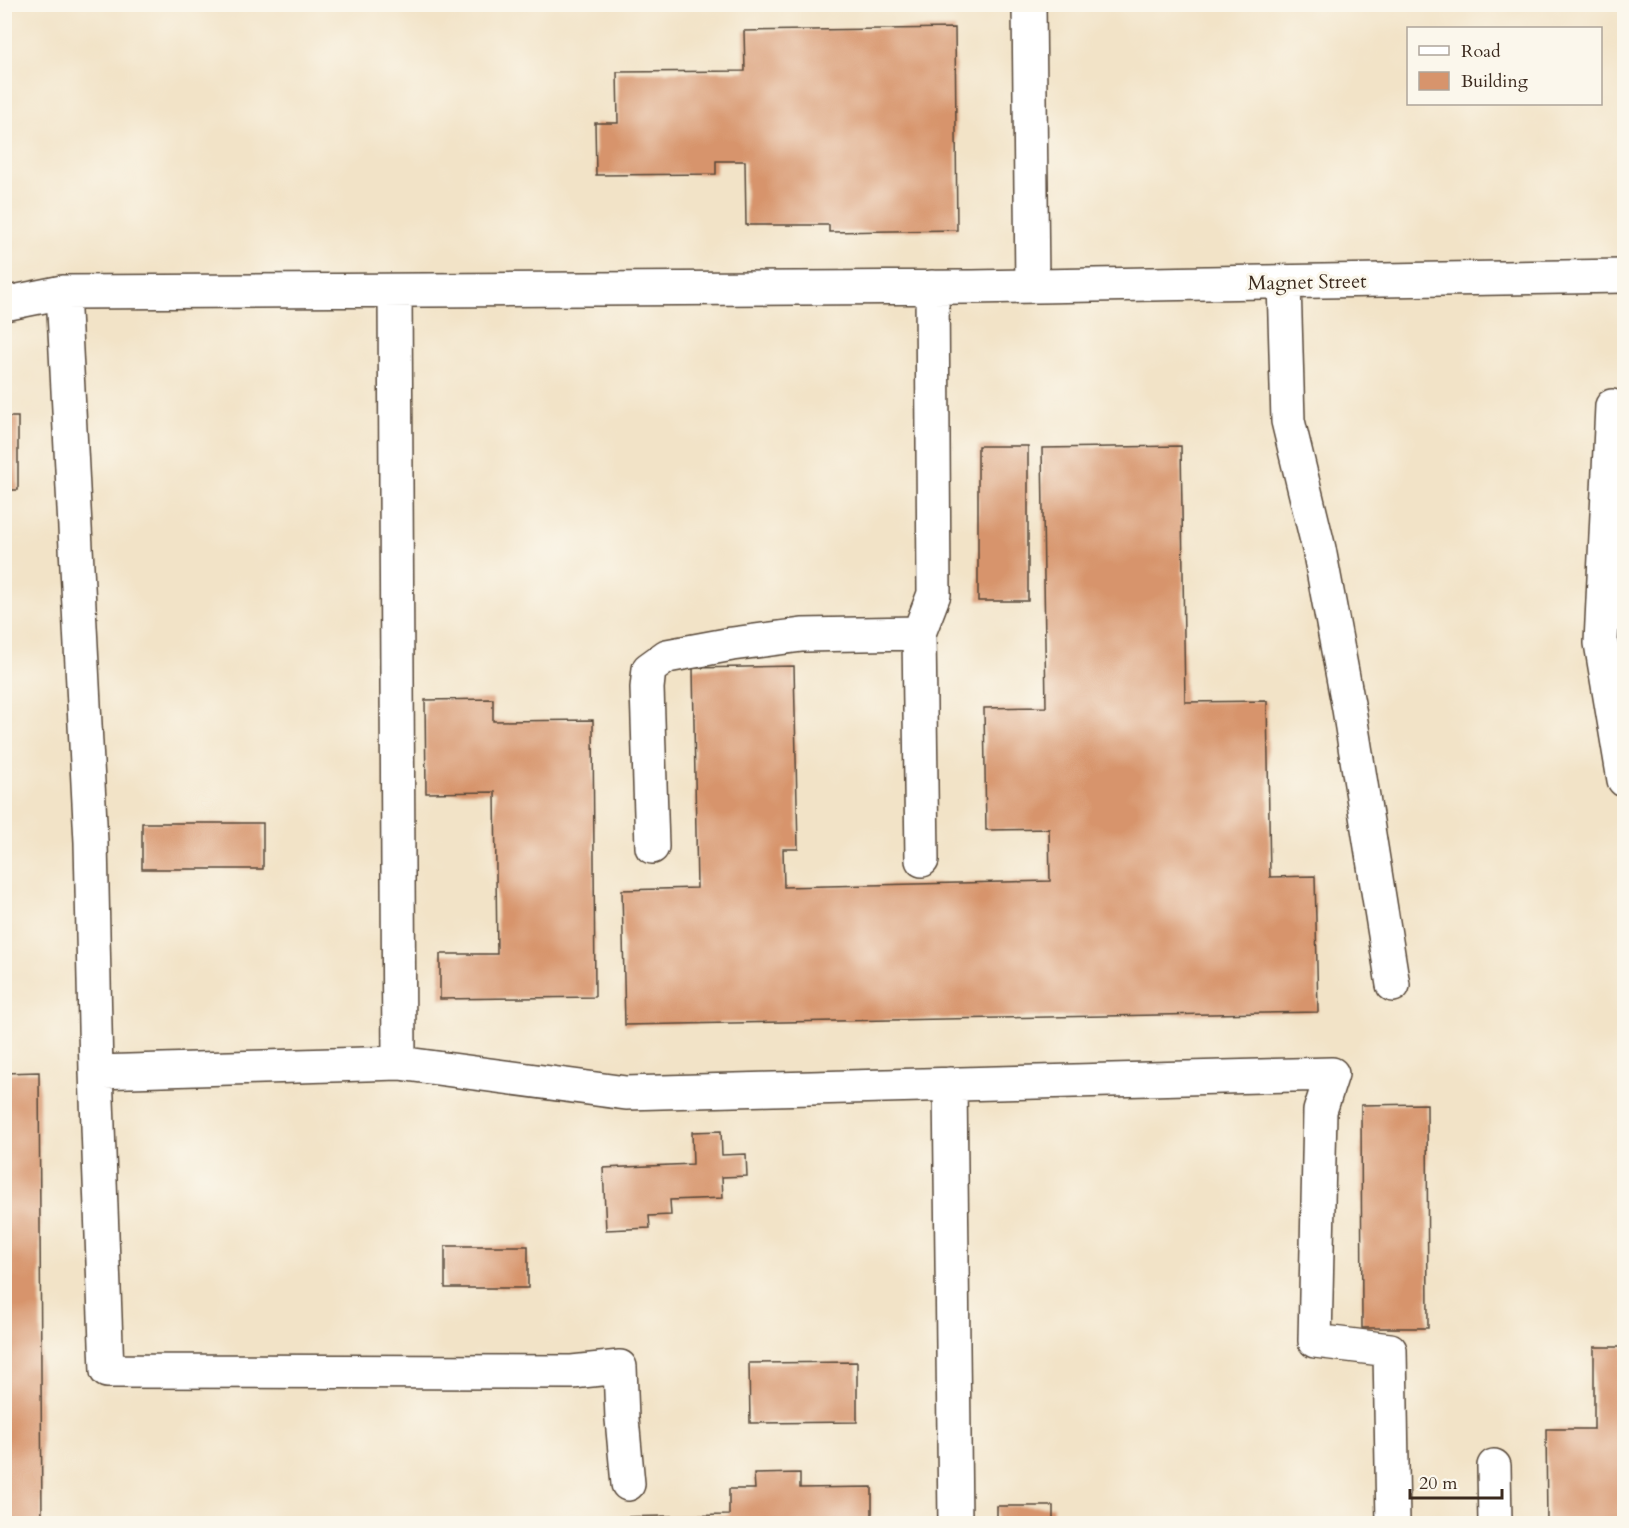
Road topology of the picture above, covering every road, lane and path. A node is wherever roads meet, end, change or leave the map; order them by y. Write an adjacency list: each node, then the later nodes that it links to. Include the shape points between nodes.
1 (1029, 4): 4 (street)
2 (1624, 276): 3 (street, Magnet Street)
3 (1284, 283): 4 (street, Magnet Street); 14 (street, via 1288,421 1319,549 1349,709)
4 (1032, 286): 5 (street, Magnet Street)
5 (932, 287): 6 (street, Magnet Street); 10 (street, via 934,594)
6 (395, 291): 7 (street, Magnet Street); 15 (street)
7 (63, 292): 8 (street, Magnet Street); 16 (street, via 91,842)
8 (4, 304)
9 (1612, 406): 11 (street, via 1601,643)
10 (919, 633): 12 (street, via 802,635 732,644 667,656 649,669); 13 (street)
11 (1624, 780)
12 (652, 847)
13 (922, 860)
14 (1393, 985)
15 (399, 1063): 16 (street); 17 (street, via 626,1093)
16 (96, 1072): 19 (street, via 107,1371 572,1372 620,1366)
17 (950, 1084): 20 (street); 21 (street, via 1332,1074 1320,1111 1315,1341 1390,1350)
18 (1494, 1466): 22 (street)
19 (628, 1484)
20 (955, 1524)
21 (1393, 1524)
22 (1495, 1524)

